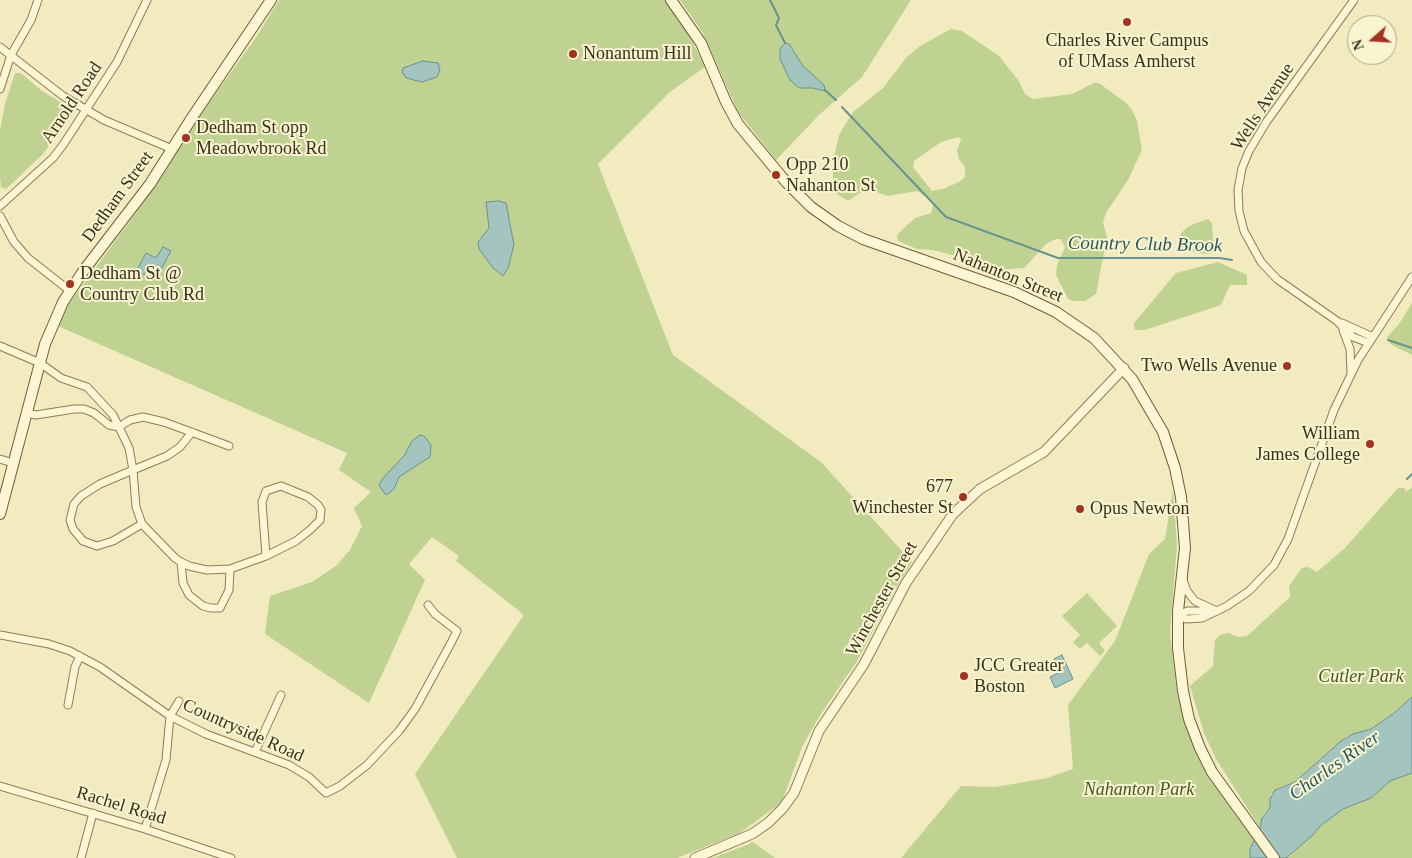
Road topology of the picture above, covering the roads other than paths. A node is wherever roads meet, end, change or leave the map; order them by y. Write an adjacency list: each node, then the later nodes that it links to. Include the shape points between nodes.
1 (38, 0): 7 (street, via 31,20)
2 (147, 0): 9 (street, Arnold Road, via 117,62)
3 (271, 0): 10 (main road, Dedham Street)
4 (672, 0): 19 (main road, Nahanton Street, via 701,43 738,124 786,182 812,207 863,239 1014,292 1056,312 1088,333)
5 (1354, 0): 15 (street, Wells Avenue, via 1266,122 1249,151 1238,190 1244,231 1261,262 1277,279)
6 (0, 47): 7 (street)
7 (11, 55): 8 (street); 9 (street, via 49,86)
8 (0, 89)
9 (85, 109): 10 (street); 11 (street, Arnold Road, via 53,158)
10 (172, 149): 14 (main road, Dedham Street, via 150,184)
11 (0, 206)
12 (0, 216): 14 (street, via 14,242 28,258)
13 (1412, 277): 16 (street, Wells Avenue)
14 (70, 291): 18 (main road, Dedham Street, via 50,329)
15 (1337, 322): 16 (street, Wells Avenue, via 1356,339); 20 (street, Wells Avenue, via 1348,342)
16 (1371, 340): 20 (street, Wells Avenue)
17 (0, 346): 18 (street)
18 (40, 363): 21 (main road, Dedham Street); 22 (street, via 61,378 87,387)
19 (1124, 368): 33 (main road, Nahanton Street, via 1155,416 1175,468 1184,520); 50 (street, Winchester Street, via 1044,452 975,492 953,514 906,583 864,664 819,731 786,805 756,832)
20 (1350, 376): 35 (street, Wells Avenue, via 1327,425 1279,557 1250,591)
21 (27, 413): 22 (street, via 36,415 84,409 109,425); 26 (main road, Dedham Street)
22 (119, 427): 23 (street, via 144,417); 27 (street)
23 (192, 432): 24 (street); 27 (street, via 180,447 167,456)
24 (229, 446)
25 (0, 460): 26 (street)
26 (13, 463): 28 (main road, Dedham Street)
27 (133, 470): 29 (street, via 136,507); 29 (street, via 81,496 74,504 70,520 83,541 97,546 113,541)
28 (0, 514)
29 (142, 524): 31 (street)
30 (266, 556): 30 (street, via 310,530 321,514 318,504 308,496 281,486 266,491 262,510); 32 (street)
31 (181, 562): 32 (street, via 207,570); 32 (street, via 183,582 189,595 211,608 220,608 224,602 229,590)
32 (230, 570)
33 (1182, 577): 35 (street, via 1193,599); 36 (main road, Nahanton Street)
34 (428, 605): 43 (street, Countryside Road, via 458,631 408,720 367,765 326,793 298,771)
35 (1217, 611): 36 (street, via 1189,611)
36 (1178, 616): 47 (main road, Nahanton Street, via 1182,682 1194,733 1216,777)
37 (0, 634): 38 (street, Countryside Road, via 49,644)
38 (80, 656): 41 (street); 42 (street, Countryside Road)
39 (281, 695): 43 (street)
40 (179, 701): 42 (street)
41 (68, 705)
42 (170, 716): 43 (street, Countryside Road, via 206,734); 46 (street, via 166,760)
43 (255, 752)
44 (0, 786): 45 (street, Rachel Road)
45 (93, 813): 46 (street, Rachel Road); 48 (street)
46 (145, 829): 49 (street, Rachel Road)
47 (1273, 856)
48 (81, 858)
49 (232, 858)
50 (695, 858)

